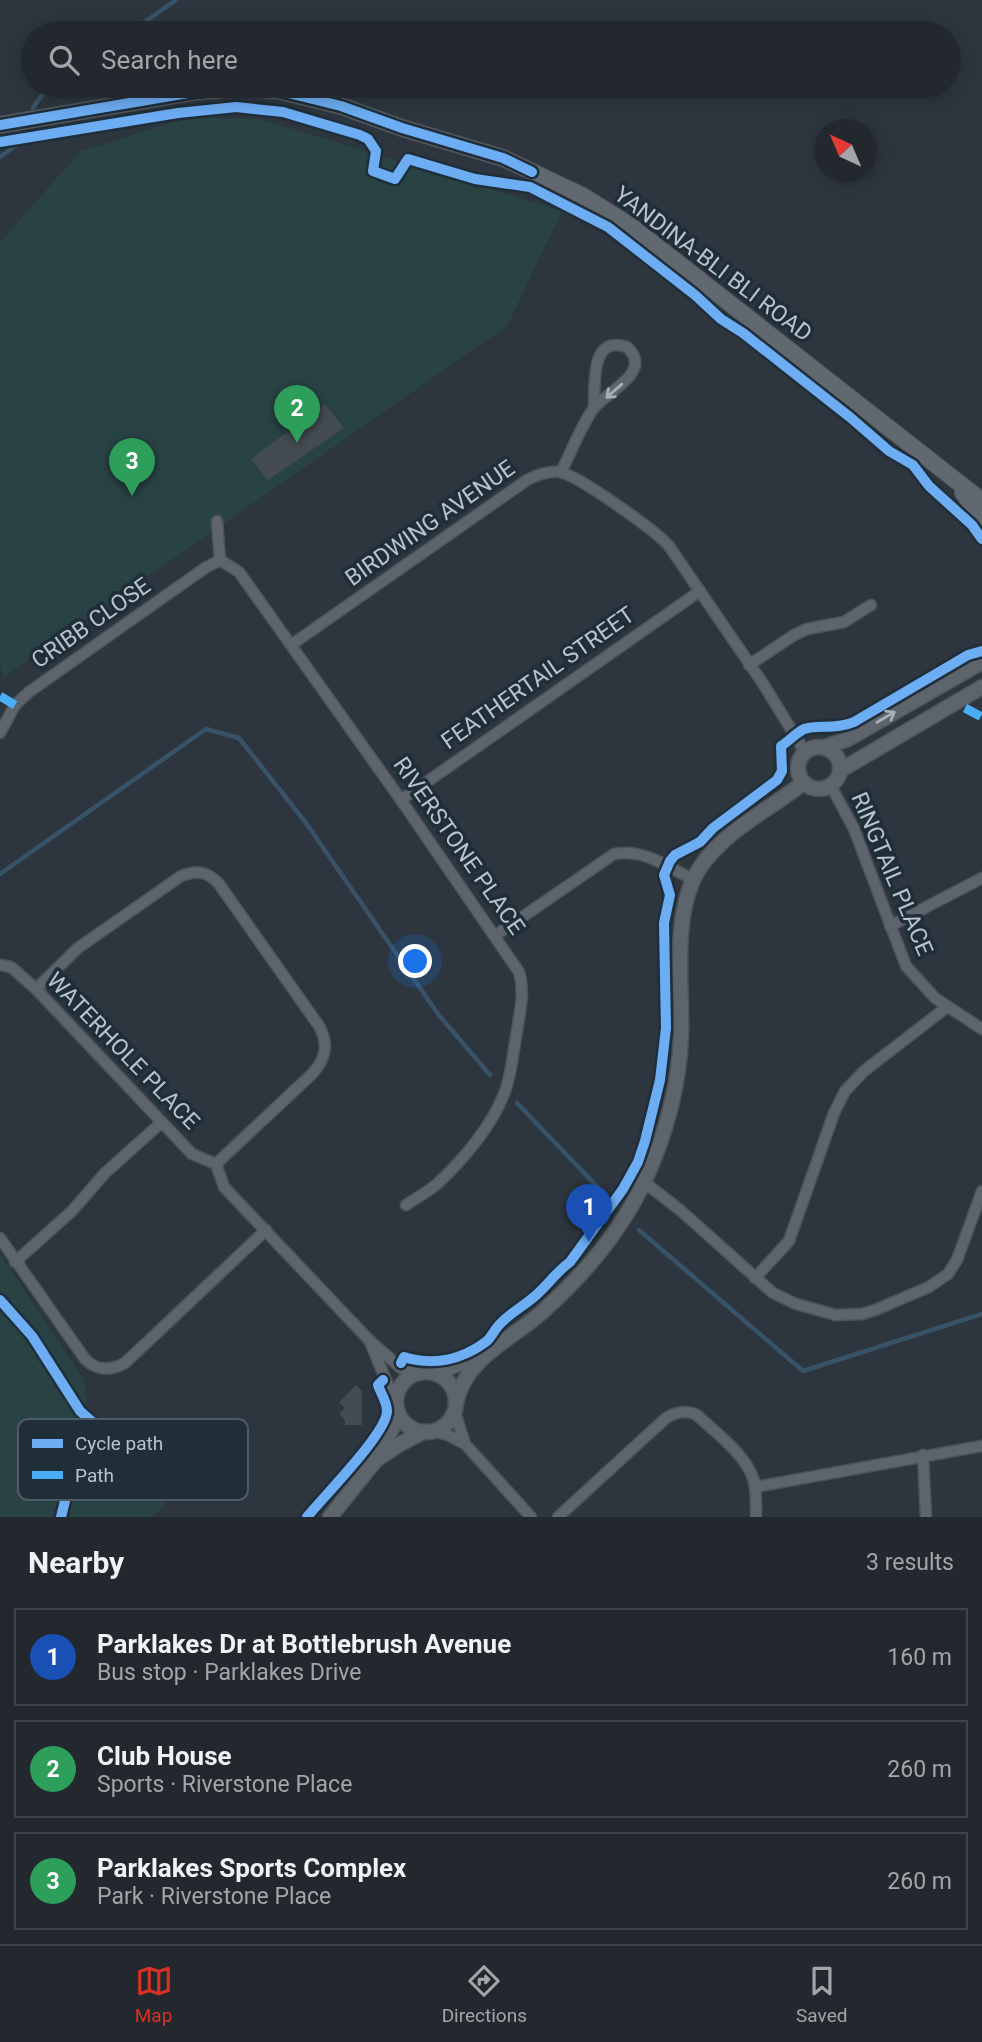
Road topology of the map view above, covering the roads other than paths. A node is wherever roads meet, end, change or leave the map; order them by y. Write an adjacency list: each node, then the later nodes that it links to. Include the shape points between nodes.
1 (159, 98): 3 (main road, YANDINA-BLI BLI ROAD)
2 (308, 98): 6 (main road, YANDINA-BLI BLI ROAD, via 503,158 583,196 631,226)
3 (0, 125)
4 (594, 408): 4 (street, one-way to 4, via 598,356 612,344 627,346 633,352 635,368); 5 (street)
5 (561, 472): 11 (street, via 663,539); 13 (street, BIRDWING AVENUE, via 527,480)
6 (959, 485): 7 (main road); 8 (main road)
7 (982, 501)
8 (982, 519)
9 (217, 521): 10 (street)
10 (220, 560): 13 (street, RIVERSTONE PLACE, via 239,572); 17 (street, CRIBB CLOSE, via 29,692 15,705)
11 (700, 591): 15 (street); 23 (street, FEATHERTAIL STREET)
12 (872, 605): 15 (street, via 844,622 807,629)
13 (291, 645): 23 (street, RIVERSTONE PLACE)
14 (982, 662): 18 (street, one-way to 14, via 848,739)
15 (749, 665): 19 (street)
16 (982, 687): 20 (street)
17 (0, 733)
18 (825, 747): 19 (street); 20 (street, via 838,758)
19 (805, 752): 21 (street, via 798,768)
20 (841, 770): 22 (street)
21 (803, 783): 22 (street, via 818,789); 25 (street, via 728,837)
22 (831, 786): 26 (street, RINGTAIL PLACE, via 854,829)
23 (401, 800): 27 (street, RIVERSTONE PLACE)
24 (982, 878): 26 (street)
25 (694, 880): 27 (street, via 643,855 629,851 614,854); 34 (street, via 682,927 678,1074)
26 (890, 926): 30 (street, RINGTAIL PLACE, via 913,976)
27 (496, 935): 36 (street, RIVERSTONE PLACE, via 522,983 505,1093 468,1151 435,1186)
28 (0, 965): 29 (street, WATERHOLE PLACE, via 12,967)
29 (36, 989): 32 (street, WATERHOLE PLACE); 33 (street, via 78,947 181,876 210,875 319,1026 326,1046 313,1073)
30 (947, 1007): 31 (street, RINGTAIL PLACE); 40 (street, via 845,1091 789,1241)
31 (982, 1029)
32 (162, 1122): 33 (street, WATERHOLE PLACE, via 192,1154); 39 (street)
33 (216, 1164): 37 (street, via 224,1187)
34 (644, 1182): 40 (street); 42 (street, via 593,1261 541,1313)
35 (982, 1191): 40 (street, via 948,1274 874,1310 848,1315 821,1312 773,1293)
36 (406, 1205)
37 (266, 1230): 39 (street, via 125,1363 108,1369 85,1359); 41 (street)
38 (0, 1238): 39 (street)
39 (15, 1262)
40 (755, 1278)
41 (370, 1342): 43 (street, via 401,1368); 45 (street)
42 (483, 1356): 43 (street); 44 (street, via 467,1375)
43 (421, 1373): 44 (street, via 435,1374 450,1384); 45 (street, via 402,1385)
44 (455, 1407): 46 (street, via 450,1420); 47 (street)
45 (398, 1410): 46 (street, via 405,1423); 50 (street)
46 (428, 1432): 47 (street); 50 (street)
47 (465, 1444): 53 (street)
48 (982, 1446): 49 (street)
49 (923, 1455): 51 (street); 56 (street)
50 (375, 1461): 52 (street)
51 (755, 1487): 54 (street, via 742,1459 697,1415 679,1412 666,1418); 55 (street)
52 (330, 1517)
53 (531, 1517)
54 (558, 1517)
55 (756, 1517)
56 (926, 1517)

